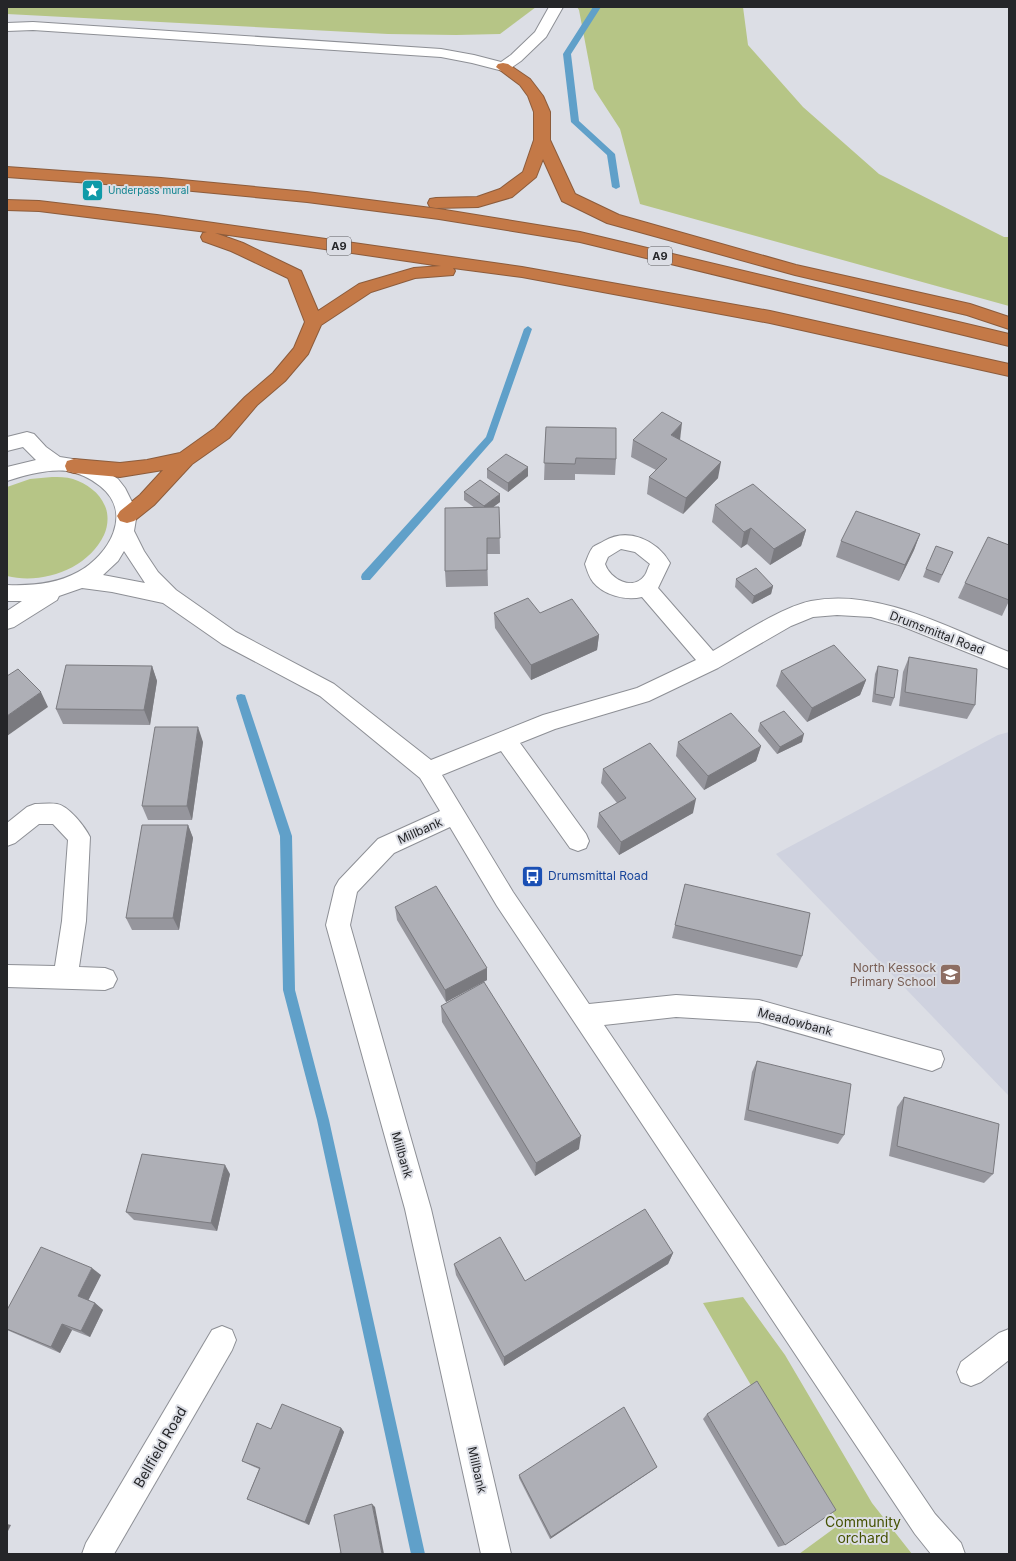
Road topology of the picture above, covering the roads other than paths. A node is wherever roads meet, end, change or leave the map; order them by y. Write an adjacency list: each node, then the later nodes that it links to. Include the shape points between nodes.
1 (556, 7): 3 (street, via 542,34)
2 (7, 27): 3 (street, via 33,26 441,53)
3 (503, 67): 4 (highway, via 525,82 535,96 542,112)
4 (542, 140): 6 (highway, A9, via 530,174 506,193 478,202 414,203); 11 (highway, A9, via 568,197 614,219 795,270 970,310)
5 (7, 172): 6 (highway, A9)
6 (307, 197): 12 (highway, A9, via 439,214 580,237)
7 (7, 205): 8 (highway, A9, via 39,206)
8 (157, 220): 9 (highway, A9); 10 (highway, A9, via 237,247 295,275)
9 (522, 272): 10 (highway, A9, via 464,270 414,273 365,288); 13 (highway, A9, via 770,317)
10 (314, 322): 15 (highway, via 302,350 278,377 251,401 222,433)
11 (1009, 323)
12 (1009, 340)
13 (1009, 370)
14 (7, 444): 16 (street, via 27,439 39,452)
15 (185, 459): 16 (highway, via 120,470); 18 (highway)
16 (65, 465): 17 (street, via 30,467); 18 (street, via 95,473 112,484 122,499)
17 (7, 474)
18 (126, 524): 19 (street, via 116,550 100,566); 23 (street, via 136,555)
19 (80, 580): 21 (street); 23 (street)
20 (645, 587): 26 (street)
21 (58, 589): 22 (street, via 33,594); 24 (street)
22 (7, 593)
23 (168, 596): 28 (street, via 229,638 327,690)
24 (7, 621)
25 (1009, 661): 26 (street, Drumsmittal Road, via 904,618 871,609 837,607 811,609 784,620)
26 (710, 662): 27 (street, Drumsmittal Road, via 642,695 551,721)
27 (505, 740): 28 (street, Drumsmittal Road); 31 (street)
28 (428, 771): 29 (street)
29 (454, 816): 35 (street); 41 (street, Millbank, via 386,846 347,887 338,925 418,1209)
30 (7, 836): 33 (street, via 35,814 58,814 79,837 74,921)
31 (578, 841)
32 (7, 976): 33 (street)
33 (65, 977): 34 (street)
34 (105, 979)
35 (584, 1016): 36 (street, Meadowbank, via 676,1006 759,1011); 42 (street, via 925,1524)
36 (932, 1059)
37 (222, 1340): 40 (street, Bellfield Road)
38 (1009, 1343): 39 (street)
39 (971, 1372)
40 (98, 1554)
41 (496, 1554)
42 (950, 1554)

